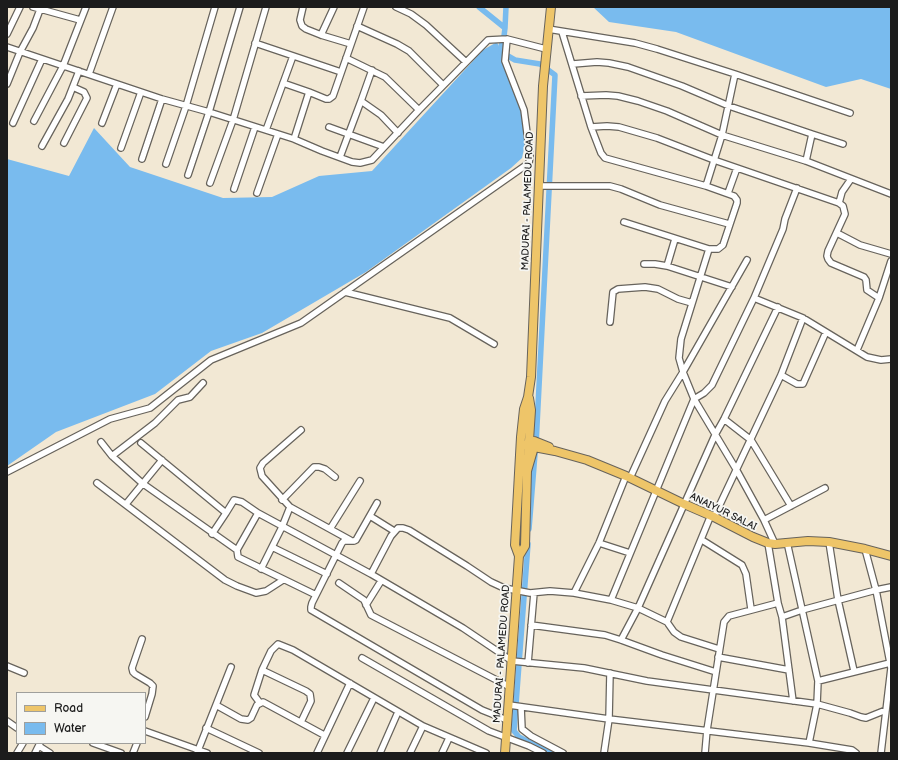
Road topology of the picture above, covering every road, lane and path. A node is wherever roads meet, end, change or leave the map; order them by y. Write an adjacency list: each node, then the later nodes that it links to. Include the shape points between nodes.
1 (20, 7): 18 (street)
2 (33, 7): 13 (street)
3 (86, 7): 14 (street)
4 (113, 7): 35 (street)
5 (215, 7): 47 (street)
6 (240, 7): 50 (street)
7 (266, 7): 21 (street)
8 (303, 7): 19 (street, via 300,20 302,26)
9 (334, 7): 19 (street)
10 (364, 7): 15 (street)
11 (396, 7): 29 (street, via 426,25)
12 (551, 7): 16 (main road, MADURAI - PALAMEDU ROAD)
13 (40, 8): 14 (street); 24 (street)
14 (80, 20): 31 (street)
15 (357, 26): 22 (street); 40 (street, via 409,51)
16 (548, 29): 17 (street); 25 (main road, MADURAI - PALAMEDU ROAD)
17 (562, 32): 30 (street); 36 (street, via 657,48)
18 (7, 34)
19 (321, 35): 22 (street)
20 (505, 39): 25 (street); 29 (street, via 488,40); 100 (street, via 504,61 524,110 529,163)
21 (255, 43): 26 (street); 52 (street)
22 (351, 44): 27 (street)
23 (7, 47): 24 (street)
24 (20, 52): 28 (street); 38 (street)
25 (546, 52): 80 (main road, MADURAI - PALAMEDU ROAD)
26 (293, 56): 34 (street); 37 (street)
27 (346, 58): 32 (street); 34 (street)
28 (42, 59): 31 (street); 54 (street)
29 (466, 62): 40 (street)
30 (572, 64): 44 (street); 48 (street, via 597,62 628,68 682,86)
31 (63, 66): 33 (street); 53 (street)
32 (372, 70): 46 (street); 49 (street, via 385,77)
33 (79, 71): 35 (street); 41 (street)
34 (341, 72): 43 (street, via 331,98 326,99)
35 (89, 74): 39 (street)
36 (735, 74): 48 (street); 51 (street)
37 (283, 83): 43 (street); 59 (street)
38 (7, 84)
39 (117, 84): 42 (street); 55 (street)
40 (443, 85): 49 (street)
41 (73, 87): 66 (street, via 84,92 87,98); 68 (street)
42 (141, 92): 45 (street); 70 (street)
43 (309, 92): 65 (street)
44 (582, 96): 58 (street); 64 (street, via 606,95 638,101)
45 (162, 99): 47 (street); 72 (street)
46 (361, 100): 60 (street, via 381,115); 62 (street)
47 (186, 106): 50 (street); 75 (street)
48 (729, 106): 63 (street); 64 (street)
49 (419, 110): 60 (street)
50 (209, 112): 52 (street); 77 (street)
51 (850, 113)
52 (233, 120): 56 (street); 79 (street)
53 (34, 121)
54 (13, 123)
55 (102, 124)
56 (255, 127): 59 (street); 83 (street)
57 (329, 127): 62 (street)
58 (591, 127): 73 (street, via 619,127 657,138); 81 (street, via 605,158)
59 (266, 130): 61 (street)
60 (398, 133): 69 (street)
61 (278, 134): 65 (street); 84 (street)
62 (349, 134): 69 (street); 71 (street)
63 (812, 134): 67 (street); 74 (street)
64 (722, 135): 73 (street); 74 (street)
65 (294, 139): 71 (street)
66 (64, 143)
67 (843, 144)
68 (42, 146)
69 (384, 147): 71 (street, via 366,163 352,162)
70 (121, 148)
71 (340, 157)
72 (142, 159)
73 (714, 160): 76 (street); 81 (street)
74 (806, 161): 78 (street)
75 (166, 164)
76 (737, 168): 82 (street); 85 (street)
77 (188, 175)
78 (851, 179): 86 (street); 87 (street)
79 (210, 183)
80 (540, 186): 89 (street, via 610,186 660,205); 114 (main road, MADURAI - PALAMEDU ROAD)
81 (706, 186): 85 (street)
82 (797, 188): 87 (street); 101 (street)
83 (234, 189)
84 (257, 193)
85 (728, 193): 89 (street, via 737,200)
86 (891, 194)
87 (839, 202): 90 (street, via 845,214)
88 (624, 222): 91 (street)
89 (729, 224): 92 (street, via 721,247)
90 (837, 233): 93 (street, via 860,245); 102 (street, via 828,251 828,260 864,277 867,290)
91 (675, 239): 92 (street); 97 (street)
92 (709, 249): 98 (street)
93 (891, 254)
94 (747, 260): 99 (street)
95 (891, 261): 102 (street)
96 (644, 264): 97 (street)
97 (667, 266): 98 (street)
98 (700, 276): 99 (street); 103 (street)
99 (732, 287): 111 (street)
100 (345, 292): 108 (street, via 450,318); 128 (street, via 301,323 211,360 150,408 110,418)
101 (754, 298): 104 (street); 115 (street, via 712,385)
102 (879, 298): 109 (street)
103 (692, 302): 106 (street, via 678,299 658,289 618,289 613,292); 111 (street, via 679,350)
104 (778, 307): 105 (street); 116 (street)
105 (803, 318): 107 (street); 112 (street)
106 (610, 322)
107 (826, 332): 109 (street); 112 (street, via 802,384)
108 (494, 344)
109 (857, 350): 110 (street, via 874,359)
110 (891, 359)
111 (683, 372): 115 (street); 130 (street, via 665,401)
112 (781, 375): 120 (street)
113 (203, 383): 125 (street, via 190,397 178,400 155,423)
114 (528, 397): 119 (main road, MADURAI - PALAMEDU ROAD); 123 (main road, MADURAI - PALAMEDU ROAD)
115 (694, 399): 118 (street); 135 (street)
116 (724, 419): 118 (street); 120 (street)
117 (301, 430): 137 (street, via 262,463 260,468 262,476)
118 (715, 435): 127 (street); 140 (street)
119 (521, 437): 123 (main road, ANAIYUR SALAI); 124 (main road, MADURAI - PALAMEDU ROAD)
120 (751, 440): 127 (street); 141 (street)
121 (101, 442): 125 (street)
122 (141, 443): 126 (street)
123 (535, 444): 124 (main road); 130 (main road, ANAIYUR SALAI, via 587,460); 136 (main road, MADURAI - PALAMEDU ROAD)
124 (520, 448): 136 (main road, MADURAI - PALAMEDU ROAD)
125 (112, 456): 133 (street)
126 (162, 460): 133 (street); 143 (street)
127 (736, 469): 146 (street); 147 (street)
128 (7, 472)
129 (335, 477): 137 (street, via 325,469 314,467)
130 (628, 477): 135 (main road, ANAIYUR SALAI); 157 (street)
131 (360, 481): 149 (street)
132 (97, 483): 139 (street)
133 (142, 483): 139 (street); 151 (street)
134 (825, 488): 141 (street)
135 (656, 490): 140 (main road, ANAIYUR SALAI); 161 (street)
136 (522, 492): 172 (main road, MADURAI - PALAMEDU ROAD, via 525,546 520,556)
137 (282, 500): 142 (street)
138 (377, 503): 145 (street)
139 (126, 504): 167 (street, via 225,580 237,586 256,593 266,592)
140 (684, 504): 146 (main road, ANAIYUR SALAI); 180 (street)
141 (791, 506): 147 (street)
142 (290, 507): 148 (street); 149 (street)
143 (226, 513): 144 (street, via 236,500); 151 (street)
144 (258, 513): 148 (street); 160 (street)
145 (370, 516): 150 (street); 153 (street, via 356,540)
146 (712, 516): 152 (street); 156 (main road, ANAIYUR SALAI, via 753,537)
147 (764, 520): 156 (street)
148 (282, 527): 158 (street); 162 (street)
149 (330, 529): 153 (street)
150 (394, 531): 166 (street); 172 (street, via 398,528 409,530 497,586)
151 (212, 534): 160 (street)
152 (702, 540): 181 (street, via 742,565 746,574); 184 (street)
153 (352, 541): 162 (street, via 344,541)
154 (787, 542): 155 (main road); 156 (main road); 182 (street)
155 (828, 542): 159 (main road); 177 (street)
156 (771, 543): 178 (street)
157 (599, 544): 161 (street); 174 (street)
158 (272, 547): 164 (street); 165 (street)
159 (866, 549): 163 (main road); 171 (street)
160 (236, 550): 164 (street, via 238,557)
161 (630, 553): 176 (street)
162 (336, 556): 165 (street); 166 (street)
163 (891, 556)
164 (261, 569): 167 (street)
165 (327, 574): 175 (street)
166 (371, 574): 168 (street)
167 (283, 580): 175 (street)
168 (381, 581): 179 (street); 191 (street, via 463,628)
169 (339, 583): 179 (street, via 360,597)
170 (891, 587): 171 (street)
171 (876, 590): 177 (street); 194 (street)
172 (520, 592): 173 (street); 191 (main road, MADURAI - PALAMEDU ROAD)
173 (532, 593): 174 (street); 185 (street)
174 (574, 593): 176 (street)
175 (316, 595): 217 (street, via 311,607 313,612 482,710)
176 (611, 600): 180 (street)
177 (838, 600): 182 (street); 198 (street)
178 (778, 603): 181 (street); 183 (street)
179 (366, 605): 204 (street, via 375,617)
180 (638, 608): 184 (street); 187 (street)
181 (751, 609): 188 (street, via 725,619)
182 (802, 610): 183 (street); 202 (street)
183 (782, 617): 197 (street)
184 (668, 622): 188 (street, via 674,632 681,637)
185 (531, 625): 187 (street, via 592,633); 192 (street)
186 (142, 639): 215 (street, via 132,668 135,674 152,686)
187 (621, 640): 199 (street)
188 (719, 649): 189 (street)
189 (718, 657): 197 (street); 199 (street)
190 (362, 658): 226 (street, via 476,724)
191 (512, 661): 192 (street); 204 (main road, MADURAI - PALAMEDU ROAD)
192 (528, 663): 201 (street)
193 (7, 666): 200 (street)
194 (890, 666): 198 (street); 213 (street)
195 (231, 667): 210 (street)
196 (262, 670): 203 (street, via 271,650 278,644); 208 (street, via 254,695); 219 (street, via 310,694 311,701)
197 (789, 670): 207 (street)
198 (854, 671): 202 (street)
199 (716, 672): 205 (street)
200 (24, 673)
201 (610, 673): 205 (street); 216 (street)
202 (818, 681): 209 (street)
203 (350, 683): 206 (street); 225 (street)
204 (510, 687): 211 (main road, MADURAI - PALAMEDU ROAD)
205 (713, 690): 207 (street); 223 (street)
206 (374, 698): 214 (street); 240 (street)
207 (793, 701): 209 (street)
208 (260, 703): 210 (street, via 248,720 241,719); 219 (street, via 268,704)
209 (817, 704): 213 (street, via 866,718); 228 (street)
210 (216, 705): 222 (street)
211 (509, 705): 212 (street); 217 (main road, MADURAI - PALAMEDU ROAD)
212 (521, 706): 216 (street); 247 (street, via 522,729)
213 (886, 710): 251 (street)
214 (398, 712): 220 (street); 241 (street)
215 (146, 714)
216 (609, 719): 223 (street); 248 (street)
217 (507, 720): 226 (main road, MADURAI - PALAMEDU ROAD)
218 (7, 721): 221 (street)
219 (301, 722): 225 (street)
220 (423, 726): 227 (street); 242 (street)
221 (16, 727)
222 (206, 728): 232 (street); 238 (street)
223 (707, 730): 228 (street); 249 (street)
224 (146, 731): 232 (street)
225 (324, 735): 239 (street)
226 (506, 737): 245 (main road, MADURAI - PALAMEDU ROAD); 246 (street)
227 (449, 738): 243 (street); 244 (street)
228 (810, 743): 250 (street, via 852,750)
229 (22, 744): 233 (street)
230 (39, 744): 234 (street); 235 (street)
231 (96, 744): 236 (street)
232 (198, 752): 237 (street)
233 (17, 753)
234 (34, 753)
235 (50, 753)
236 (121, 753)
237 (207, 753)
238 (259, 753)
239 (317, 753)
240 (347, 753)
241 (380, 753)
242 (410, 753)
243 (442, 753)
244 (486, 753)
245 (505, 753)
246 (543, 753)
247 (563, 753)
248 (604, 753)
249 (705, 753)
250 (856, 753)
251 (881, 753)

